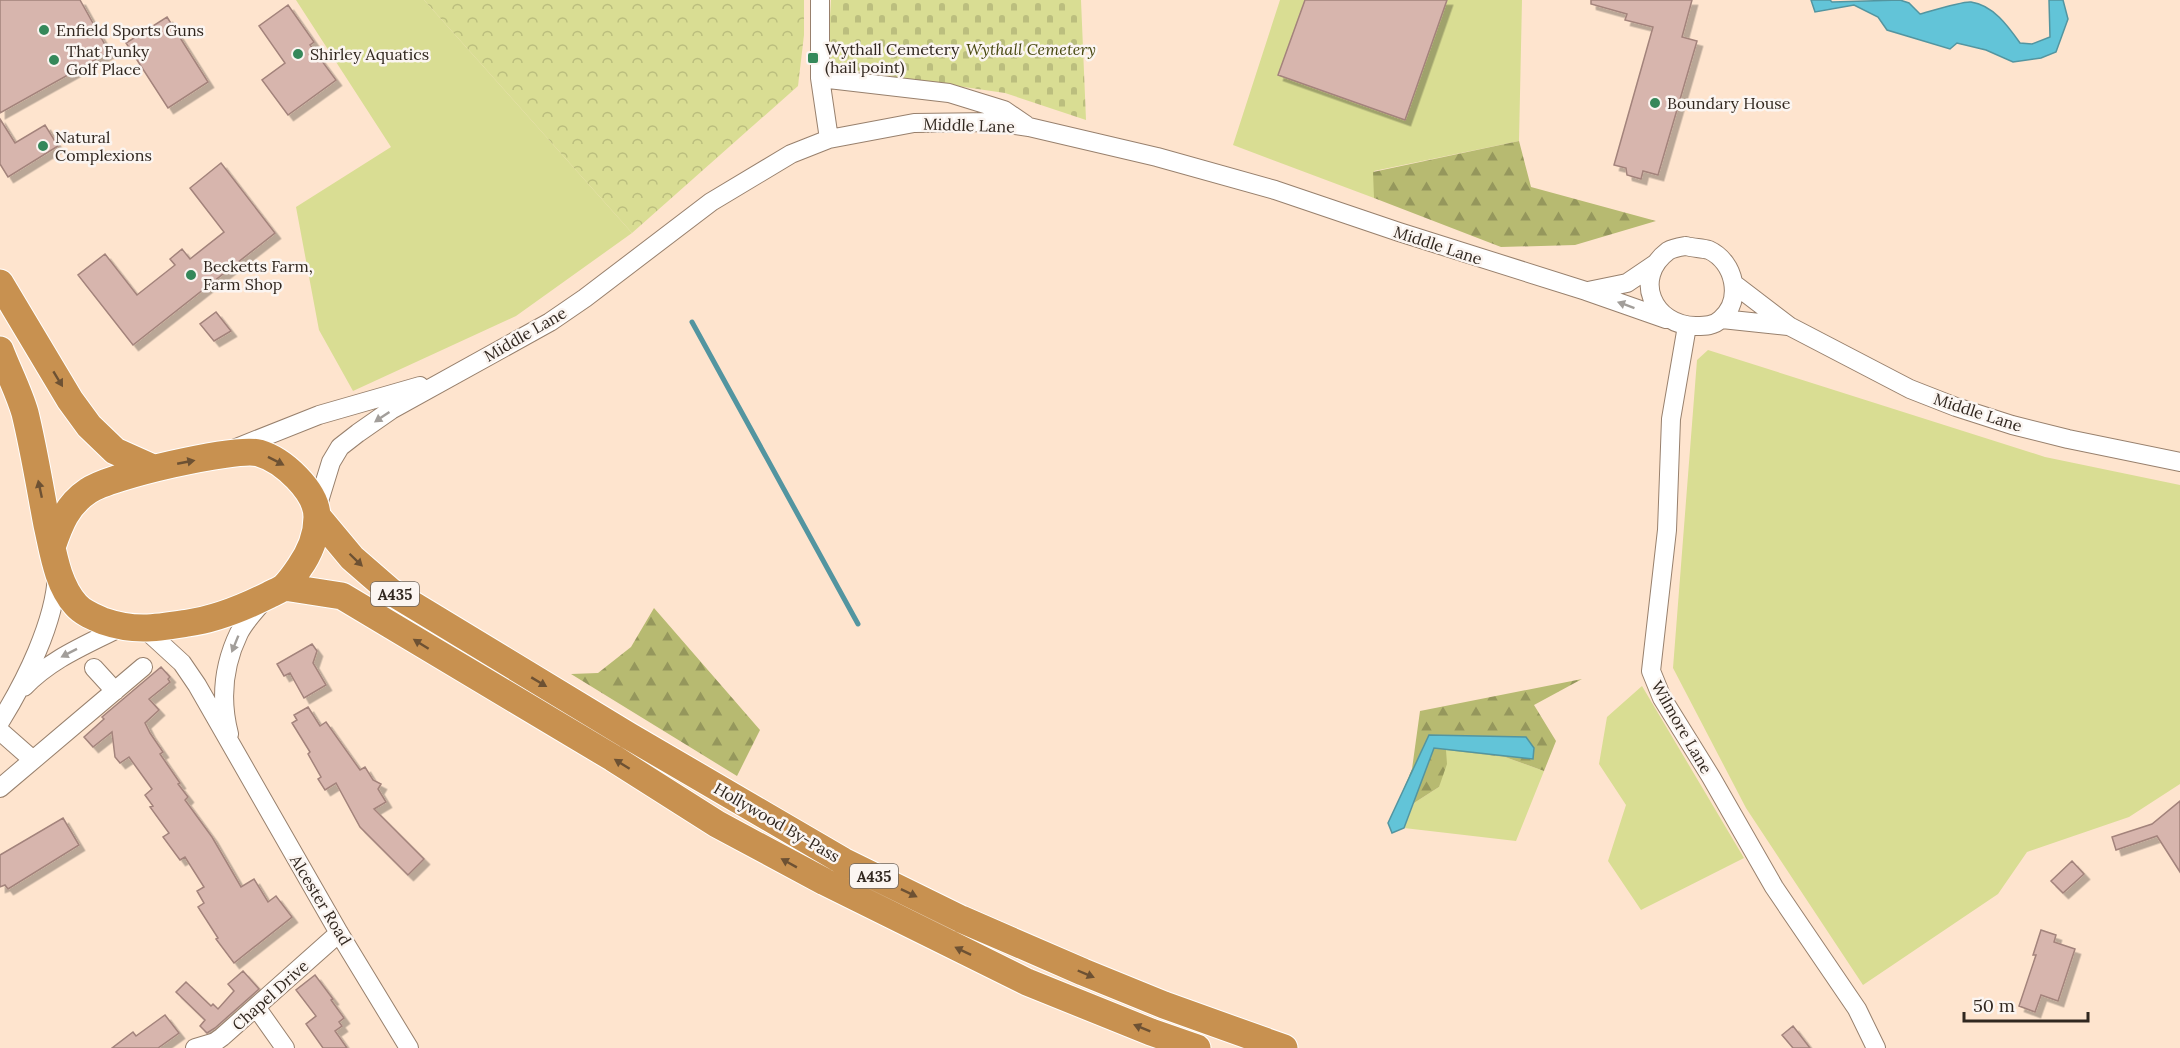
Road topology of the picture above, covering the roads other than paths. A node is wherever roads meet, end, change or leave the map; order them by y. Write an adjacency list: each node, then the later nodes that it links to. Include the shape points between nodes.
1 (820, 0): 2 (street)
2 (820, 78): 3 (street, via 949,93 1004,110); 4 (street)
3 (1029, 127): 4 (street, Middle Lane, via 993,122 914,123); 8 (street, Middle Lane, via 1275,190)
4 (830, 138): 14 (street, Middle Lane, via 791,154 711,202 550,322)
5 (1655, 264): 7 (street, Middle Lane, via 1670,250 1686,246 1709,250 1723,262); 8 (street, Middle Lane, via 1627,283); 9 (street, via 1649,282 1651,300)
6 (0, 283): 17 (highway, one-way to 17, via 89,426 115,451)
7 (1734, 284): 10 (street, via 1734,301); 12 (street, Middle Lane)
8 (1586, 291): 9 (street, Middle Lane, one-way to 8)
9 (1666, 319): 11 (street, Middle Lane)
10 (1722, 319): 11 (street, Middle Lane, via 1708,326); 12 (street, Middle Lane)
11 (1687, 326): 38 (street, Wilmore Lane, via 1671,419 1667,530 1651,671 1662,698 1774,887 1857,1009)
12 (1790, 326): 16 (street, Middle Lane, via 1900,384 1956,407 2068,439)
13 (0, 350): 19 (highway, one-way to 13, via 24,412)
14 (469, 367): 15 (street, Middle Lane, via 417,387 319,415); 18 (street, Middle Lane, one-way to 18, via 391,411 340,447 320,491)
15 (219, 455): 17 (highway, Hollywood By-Pass, one-way to 15); 18 (highway, Hollywood By-Pass, one-way to 18, via 259,453 280,463 293,472 309,494)
16 (2180, 462)
17 (153, 468): 19 (highway, Hollywood By-Pass, via 90,489 72,504 62,519)
18 (316, 514): 20 (highway, via 310,546 300,566); 37 (highway, Hollywood By-Pass / A435, one-way to 37, via 352,558 390,591 843,861 961,919 1083,972)
19 (55, 558): 21 (highway, via 66,590 77,606 92,616); 25 (street, via 53,606)
20 (276, 591): 21 (highway, via 227,614 192,623); 28 (street, Alcester Road, one-way to 28, via 240,632 225,669 226,723); 36 (highway, Hollywood By-Pass / A435, one-way to 20, via 1027,982 825,882 717,824 342,596)
21 (133, 628): 25 (street, one-way to 25, via 55,660); 28 (street, Alcester Road, via 182,663)
22 (143, 667): 24 (street)
23 (94, 668): 24 (street)
24 (115, 691): 29 (street)
25 (17, 695): 26 (street)
26 (0, 722)
27 (0, 731): 29 (street)
28 (234, 752): 31 (street, Alcester Road)
29 (33, 760): 30 (street)
30 (0, 788)
31 (339, 933): 32 (street, Chapel Drive); 35 (street, Alcester Road)
32 (256, 1007): 33 (street, Chapel Drive, via 222,1038); 34 (street)
33 (195, 1048)
34 (285, 1048)
35 (409, 1048)
36 (1197, 1048)
37 (1284, 1048)
38 (1876, 1048)

